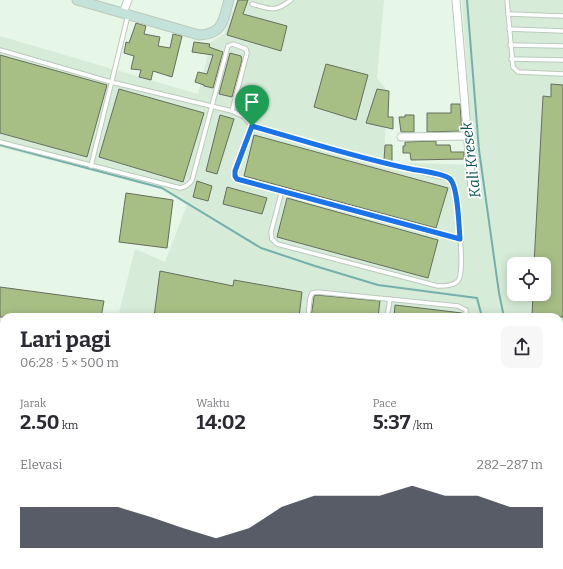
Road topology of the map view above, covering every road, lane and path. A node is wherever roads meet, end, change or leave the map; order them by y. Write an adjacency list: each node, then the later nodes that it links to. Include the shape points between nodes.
1 (77, 0): 8 (main road)
2 (128, 0): 8 (street)
3 (229, 0): 8 (main road, via 222,23 217,31 210,34 199,35)
4 (291, 0): 7 (lane, via 276,9)
5 (456, 0): 23 (street)
6 (507, 0): 9 (lane)
7 (252, 4)
8 (126, 14): 19 (lane)
9 (508, 14): 10 (lane); 11 (lane)
10 (563, 16)
11 (509, 29): 12 (lane); 13 (lane)
12 (563, 31)
13 (510, 45): 14 (lane); 16 (lane)
14 (563, 46)
15 (0, 50): 19 (lane)
16 (511, 59): 17 (lane); 18 (lane, via 513,67 518,72)
17 (563, 60)
18 (563, 74)
19 (111, 82): 20 (lane); 26 (lane)
20 (211, 106): 21 (lane); 21 (lane, via 228,46 233,44 246,49 248,53); 26 (lane, via 192,180 188,186 180,188)
21 (232, 111): 22 (lane, via 244,117)
22 (252, 126): 28 (lane, via 235,176 240,180); 29 (lane, via 385,164 450,179 456,197)
23 (468, 136): 24 (street); 27 (street)
24 (401, 137)
25 (0, 142): 26 (lane)
26 (91, 166)
27 (472, 189)
28 (282, 190): 29 (lane); 29 (lane, via 271,232 272,239 277,244 438,286 447,286 459,280 461,273)
29 (460, 239)
30 (390, 299): 31 (lane, via 314,292 310,298); 32 (lane); 33 (lane, via 458,306 466,310)
31 (308, 313)
32 (388, 313)
33 (466, 313)

